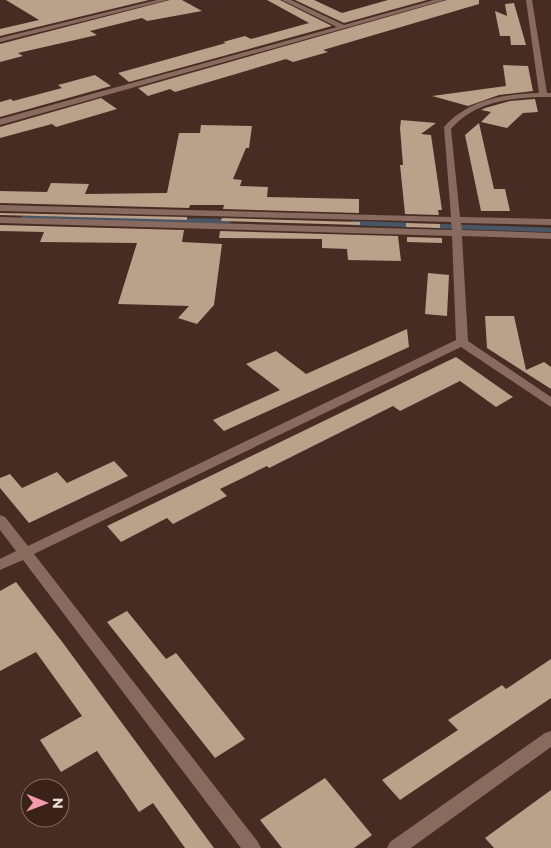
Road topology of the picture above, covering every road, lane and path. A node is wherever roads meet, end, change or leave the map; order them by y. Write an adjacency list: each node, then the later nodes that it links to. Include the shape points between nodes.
1 (165, 0): 6 (street)
2 (285, 0): 5 (street)
3 (442, 0): 5 (street)
4 (529, 0): 7 (street)
5 (343, 28): 8 (street)
6 (0, 40)
7 (547, 95): 12 (street, via 488,102 452,123 447,135)
8 (0, 122)
9 (0, 208): 12 (street)
10 (0, 220): 12 (street)
11 (551, 222): 12 (street)
12 (456, 225): 13 (street); 14 (street)
13 (551, 236)
14 (462, 342): 15 (street); 17 (street)
15 (551, 403)
16 (0, 520): 17 (street)
17 (25, 552): 18 (street); 20 (street)
18 (0, 565)
19 (551, 738): 21 (street)
20 (252, 848)
21 (396, 848)

